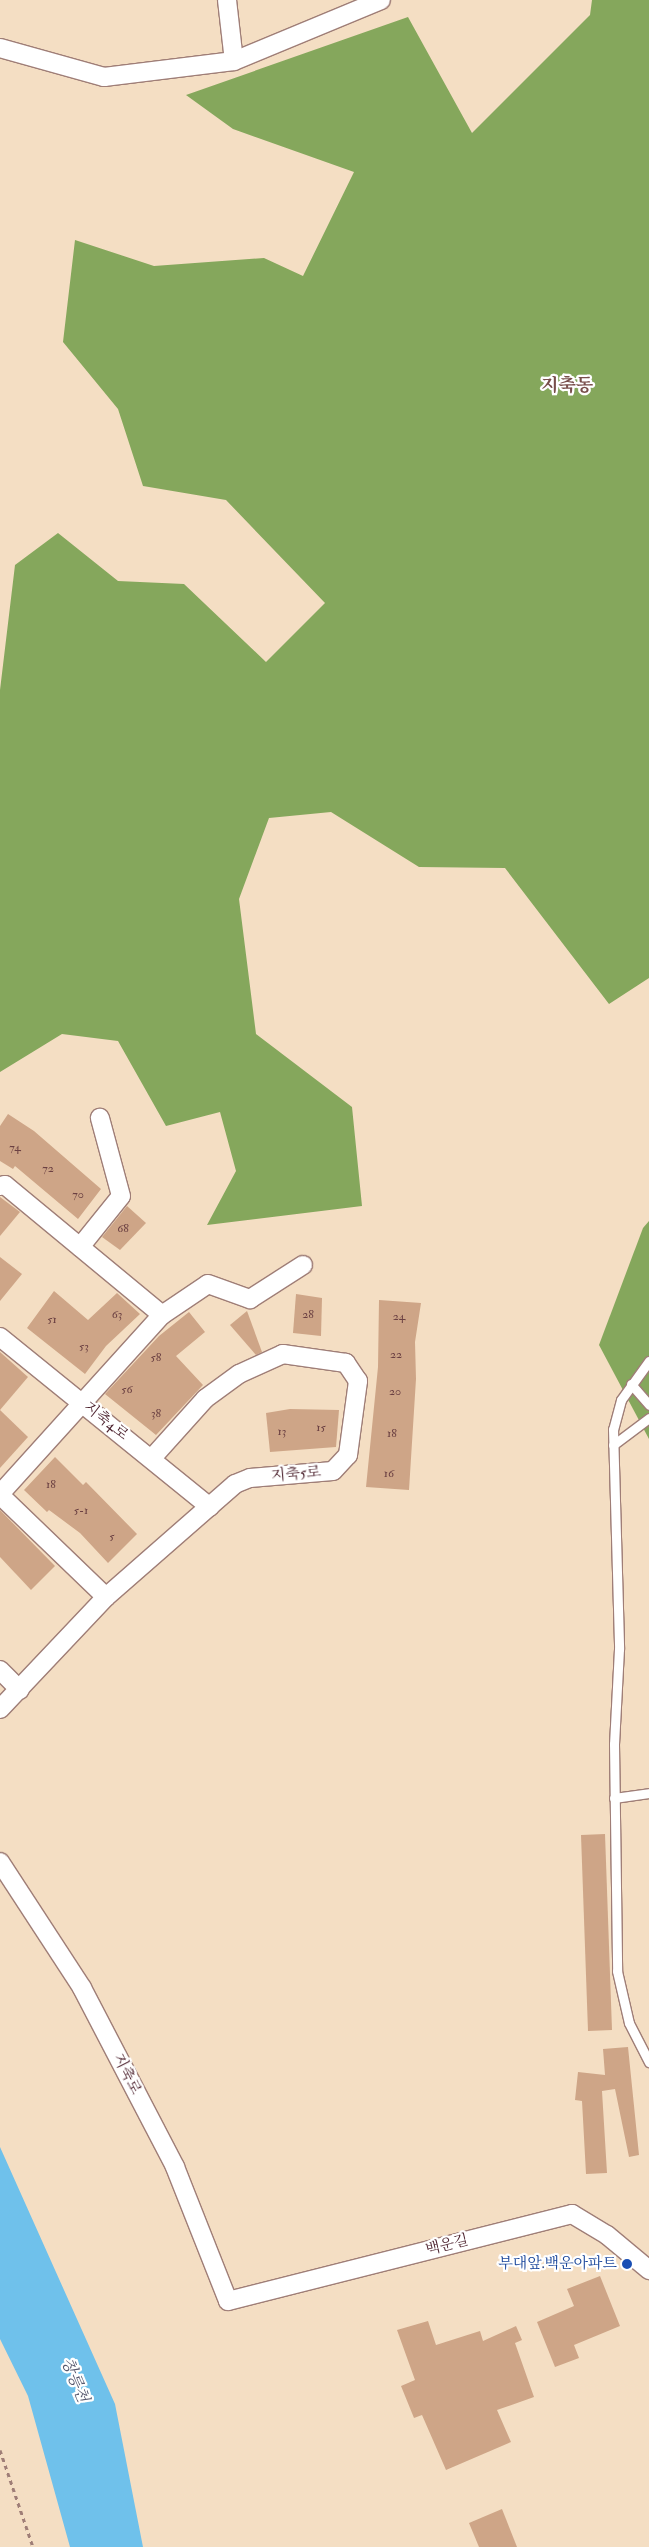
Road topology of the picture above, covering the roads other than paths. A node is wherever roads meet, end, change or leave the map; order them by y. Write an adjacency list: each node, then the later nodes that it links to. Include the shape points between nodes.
1 (227, 0): 4 (street)
2 (381, 0): 4 (street)
3 (0, 48): 4 (street, via 104,77)
4 (234, 61)
5 (100, 1118): 7 (street, via 121,1196)
6 (0, 1186): 7 (street, via 6,1184)
7 (80, 1246): 9 (street)
8 (303, 1265): 9 (street, via 250,1299 208,1284)
9 (162, 1315): 13 (street)
10 (0, 1337): 13 (street, 지축4로)
11 (649, 1361): 12 (lane)
12 (631, 1384): 14 (lane); 16 (lane, via 617,1409)
13 (83, 1404): 17 (street, 지축4로); 18 (street)
14 (649, 1406)
15 (649, 1418): 16 (lane)
16 (613, 1445): 25 (lane, via 618,1649)
17 (152, 1458): 19 (street, 지축4로); 19 (street, 지축5로, via 205,1398 239,1374 283,1354 346,1363 358,1381 348,1455 333,1471 250,1478 235,1484)
18 (0, 1494): 20 (street)
19 (210, 1507): 20 (street, 지축5로)
20 (106, 1597): 22 (street, 지축5로)
21 (0, 1670): 22 (street)
22 (20, 1690): 23 (street, 지축5로)
23 (0, 1709)
24 (649, 1793): 25 (lane)
25 (614, 1798): 27 (lane, via 618,1971 627,2017)
26 (0, 1862): 29 (street, 지축로, via 82,1988 175,2167)
27 (649, 2062)
28 (649, 2270): 29 (street, 백운길, via 608,2235 572,2214)
29 (228, 2300)

